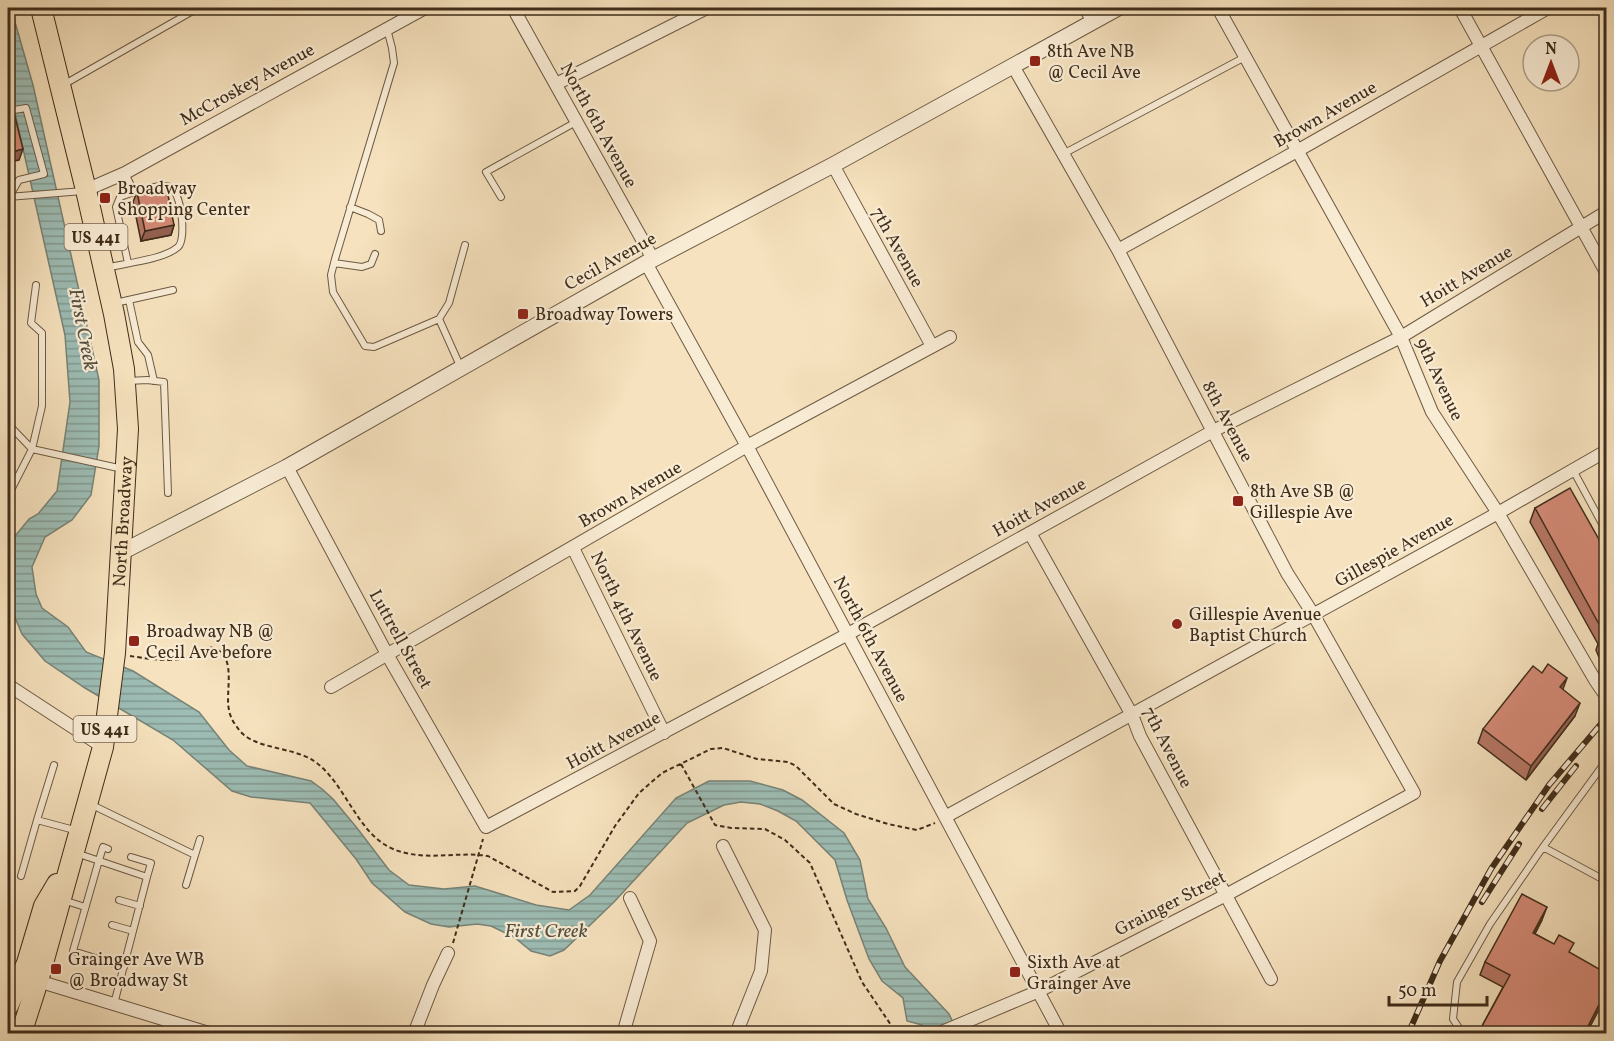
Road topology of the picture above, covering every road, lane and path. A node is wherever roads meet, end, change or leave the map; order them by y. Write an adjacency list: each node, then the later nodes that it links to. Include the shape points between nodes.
1 (41, 8): 17 (main road, North Broadway / US 441)
2 (198, 8): 17 (lane)
3 (425, 8): 12 (street, McCroskey Avenue)
4 (513, 8): 16 (street, North 6th Avenue)
5 (707, 8): 16 (street)
6 (1085, 8): 11 (street)
7 (1118, 8): 11 (street, Cecil Avenue)
8 (1218, 8): 14 (street, 9th Avenue)
9 (1460, 8): 13 (street)
10 (1548, 8): 13 (street, Brown Avenue)
11 (1093, 21): 15 (street, Cecil Avenue)
12 (387, 28): 23 (street, McCroskey Avenue); 28 (lane, via 394,63)
13 (1481, 46): 20 (street, Brown Avenue); 30 (street)
14 (1245, 57): 20 (street, 9th Avenue); 21 (lane)
15 (1013, 66): 21 (street, 8th Avenue); 22 (street, Cecil Avenue)
16 (556, 84): 19 (street, North 6th Avenue)
17 (61, 87): 24 (main road, North Broadway / US 441)
18 (8, 111): 27 (lane, via 26,108 44,174 19,180)
19 (577, 122): 26 (lane, via 486,172); 35 (street, North 6th Avenue)
20 (1297, 151): 33 (street, Brown Avenue); 45 (street, 9th Avenue)
21 (1064, 154): 33 (street, 8th Avenue)
22 (833, 165): 35 (street, Cecil Avenue); 46 (street, 7th Avenue)
23 (124, 173): 24 (street, McCroskey Avenue); 25 (lane)
24 (86, 190): 27 (lane); 38 (main road, North Broadway / US 441)
25 (134, 192): 36 (lane, via 120,197 116,207); 36 (lane, via 172,187 177,193 183,234 178,247 166,254)
26 (501, 196)
27 (8, 197)
28 (350, 207): 31 (lane, via 379,220); 37 (lane)
29 (1606, 212): 30 (street, Hoitt Avenue)
30 (1582, 226): 39 (street); 45 (street, Hoitt Avenue)
31 (381, 231)
32 (465, 245): 43 (lane, via 449,303)
33 (1118, 250): 51 (street, 8th Avenue)
34 (375, 254): 37 (lane, via 371,264 362,267)
35 (650, 261): 47 (street, Cecil Avenue); 52 (street, North 6th Avenue)
36 (128, 263): 38 (lane)
37 (334, 263): 43 (lane, via 333,292 364,346 374,347)
38 (103, 269): 42 (main road, North Broadway / US 441)
39 (1606, 272)
40 (36, 285): 53 (lane, via 31,323 42,333 42,406)
41 (173, 290): 42 (lane)
42 (120, 302): 48 (lane, via 148,355); 49 (main road, North Broadway / US 441)
43 (439, 319): 47 (lane)
44 (950, 337): 46 (street, Brown Avenue)
45 (1401, 337): 51 (street, Hoitt Avenue); 60 (street, 9th Avenue, via 1432,412)
46 (932, 346): 52 (street, Brown Avenue)
47 (461, 368): 55 (street, Cecil Avenue)
48 (154, 381): 49 (lane); 58 (lane, via 164,382)
49 (125, 382): 56 (main road, North Broadway / US 441)
50 (8, 424): 53 (lane)
51 (1213, 431): 62 (street, Hoitt Avenue); 65 (street, 8th Avenue, via 1287,573)
52 (747, 446): 63 (street, Brown Avenue); 66 (street, North 6th Avenue)
53 (32, 449): 56 (lane); 59 (lane)
54 (1606, 453): 57 (street, Gillespie Avenue)
55 (287, 467): 64 (street, Cecil Avenue); 68 (street, Luttrell Street)
56 (126, 470): 64 (main road, North Broadway / US 441)
57 (1572, 470): 60 (street, Gillespie Avenue); 61 (lane)
58 (168, 493)
59 (8, 496)
60 (1498, 513): 65 (street, Gillespie Avenue); 71 (street, 9th Avenue)
61 (1606, 531)
62 (1030, 532): 66 (street, Hoitt Avenue); 72 (street, 7th Avenue)
63 (573, 548): 68 (street, Brown Avenue); 73 (street, North 4th Avenue)
64 (122, 552): 67 (main road, North Broadway / US 441)
65 (1313, 614): 72 (street, Gillespie Avenue); 78 (street, 8th Avenue)
66 (848, 634): 73 (street, Hoitt Avenue); 80 (street, North 6th Avenue)
67 (115, 653): 74 (main road, North Broadway / US 441); 89 (path, via 180,659 202,649 217,649 228,666 229,713 242,735 313,760 326,771 367,827 391,848 432,856)
68 (388, 656): 70 (street, Brown Avenue); 82 (street, Luttrell Street)
69 (8, 685): 74 (street)
70 (332, 687)
71 (1606, 696)
72 (1132, 715): 80 (street, Gillespie Avenue); 97 (street, 7th Avenue)
73 (664, 733): 82 (street, Hoitt Avenue)
74 (103, 747): 79 (main road, North Broadway / US 441)
75 (1606, 760): 86 (lane)
76 (681, 764): 80 (path, via 711,749 723,748 757,759 788,762 834,804 888,824 917,830); 89 (path, via 662,773 639,793 575,891 553,892 488,856); 119 (path, via 715,825 765,829 785,840 810,863 862,982)
77 (54, 765): 81 (lane)
78 (1414, 793): 97 (street, Grainger Street)
79 (87, 802): 83 (main road, North Broadway / US 441); 88 (lane)
80 (945, 816): 110 (street, North 6th Avenue)
81 (37, 820): 83 (lane); 93 (lane)
82 (486, 827): 89 (path)
83 (78, 831): 91 (main road, North Broadway / US 441)
84 (200, 839): 88 (lane)
85 (723, 846): 118 (street, via 765,930 760,971)
86 (1543, 847): 95 (lane); 122 (lane, via 1490,924 1457,982 1453,1018)
87 (108, 849): 92 (lane, via 103,847)
88 (195, 855): 96 (lane)
89 (479, 855): 105 (path)
90 (131, 856): 94 (lane, via 151,863)
91 (71, 858): 92 (lane); 99 (main road, North Broadway / US 441); 112 (main road, via 44,906 27,963)
92 (99, 860): 94 (lane); 102 (lane, via 93,892)
93 (21, 876)
94 (147, 876): 101 (lane)
95 (1606, 881)
96 (186, 885)
97 (1226, 895): 108 (street, 7th Avenue); 110 (street, Grainger Street)
98 (630, 898): 117 (street, via 650,941)
99 (60, 899): 102 (lane); 109 (main road, North Broadway / US 441)
100 (119, 900): 101 (lane)
101 (140, 906): 104 (lane)
102 (85, 907): 107 (lane, via 86,917 73,951)
103 (112, 925): 104 (lane)
104 (133, 931): 107 (lane)
105 (454, 940)
106 (448, 953): 116 (street)
107 (124, 967): 111 (lane)
108 (1270, 979)
109 (38, 981): 111 (street); 113 (main road); 114 (main road, North Broadway / US 441)
110 (1039, 991): 120 (street, Grainger Street); 121 (street, North 6th Avenue)
111 (114, 1004): 115 (street)
112 (8, 1006)
113 (8, 1016)
114 (21, 1034)
115 (212, 1034)
116 (414, 1034)
117 (623, 1034)
118 (736, 1034)
119 (897, 1034)
120 (937, 1034)
121 (1061, 1034)
122 (1463, 1034)

